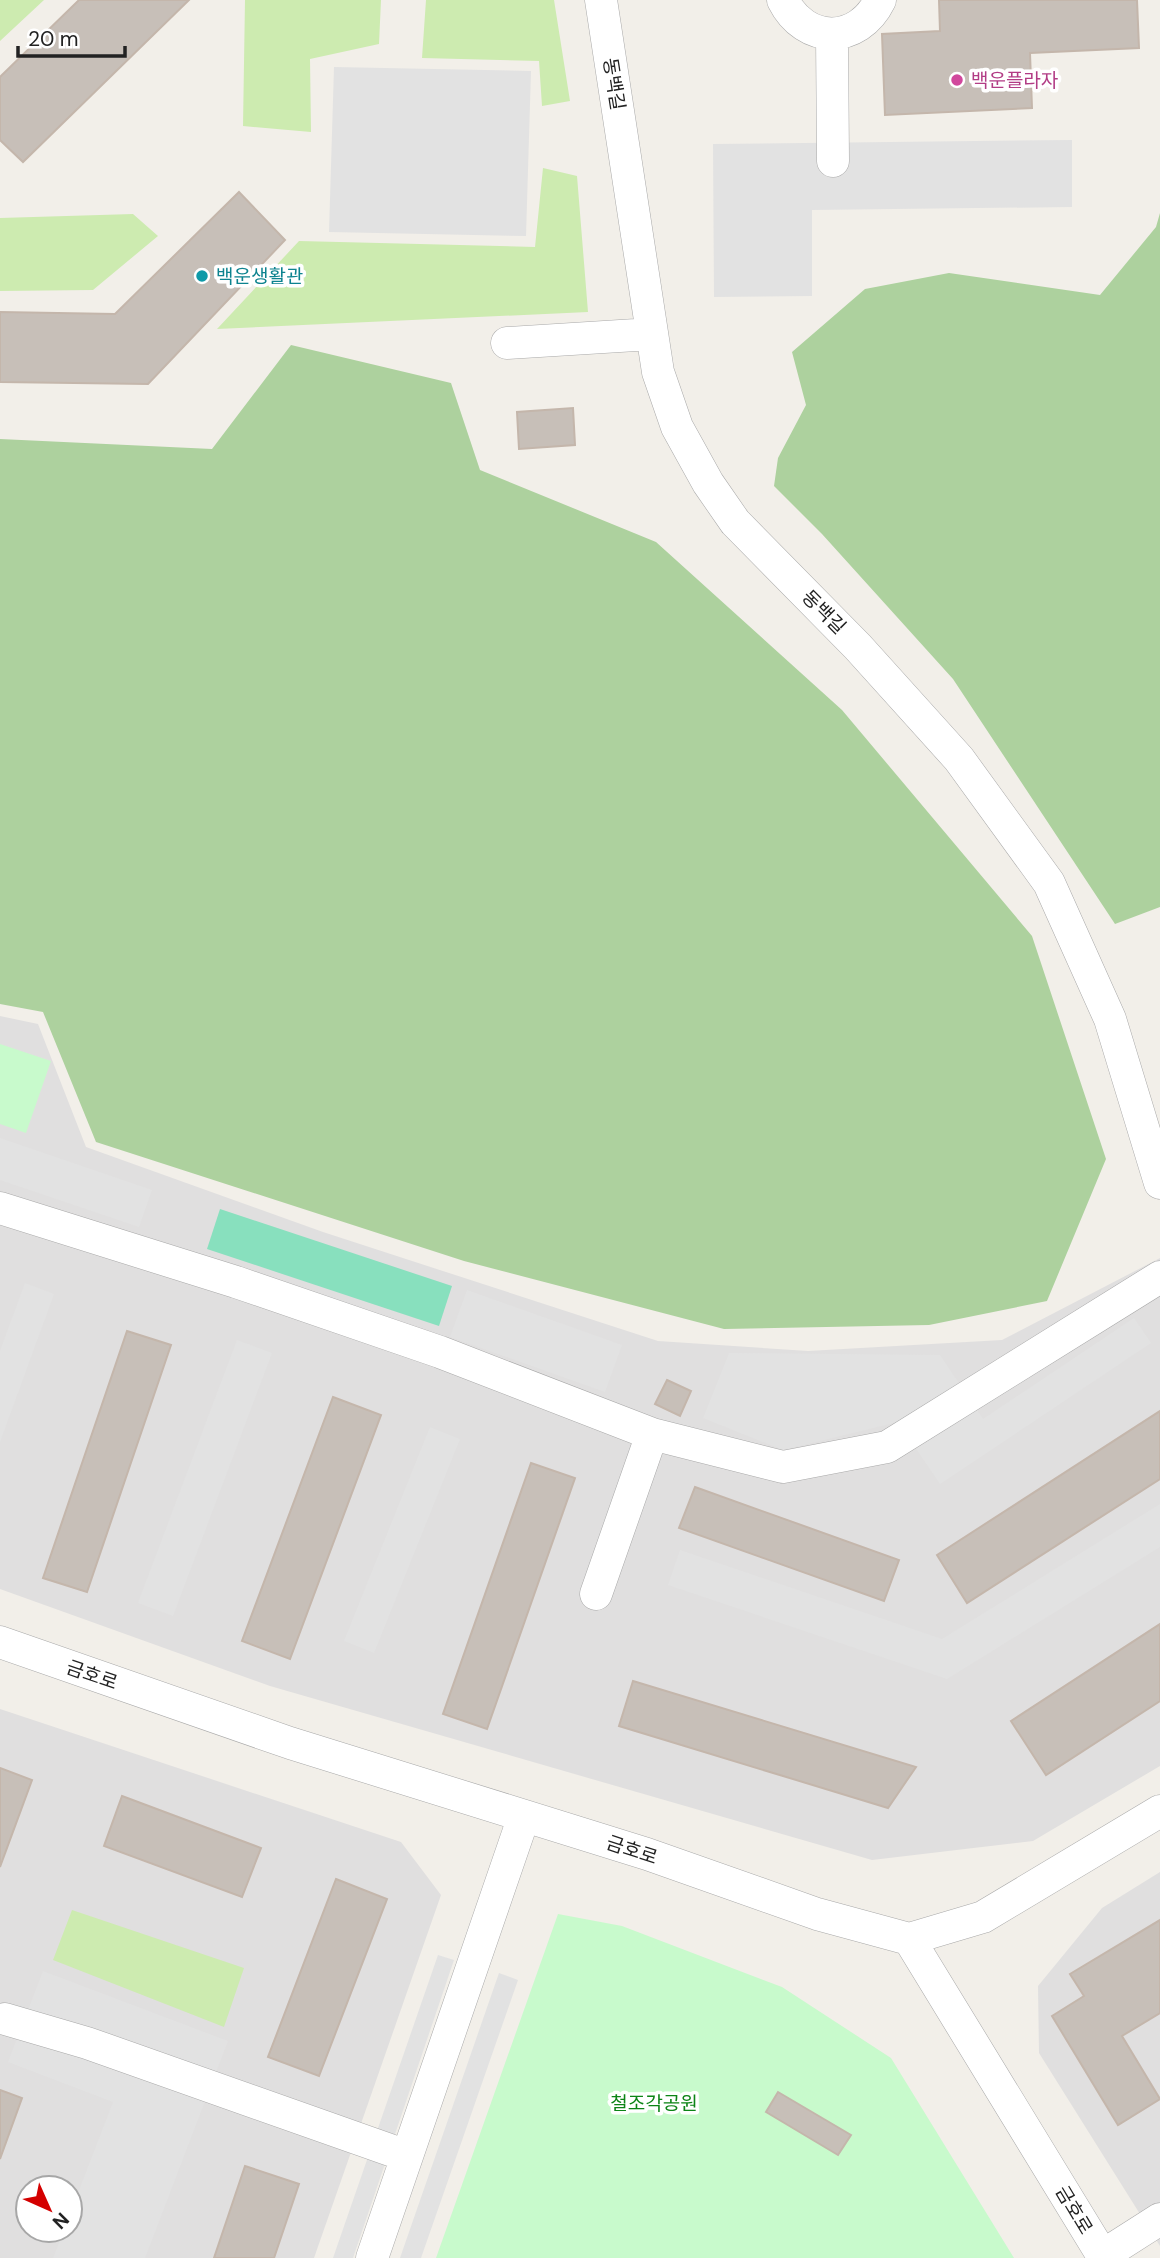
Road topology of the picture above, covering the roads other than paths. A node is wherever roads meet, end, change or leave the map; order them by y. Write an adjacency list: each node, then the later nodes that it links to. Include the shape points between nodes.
1 (601, 0): 6 (street, 동백길)
2 (783, 0): 4 (street, via 800,24)
3 (880, 0): 4 (street, via 863,23)
4 (832, 34): 5 (street)
5 (833, 161)
6 (652, 334): 7 (street); 8 (street, 동백길, via 658,372 677,427 735,522 858,647 959,760 1049,883 1110,1019)
7 (507, 343)
8 (1160, 1183)
9 (0, 1208): 11 (street, via 440,1352)
10 (1160, 1277): 11 (street, via 887,1447 783,1467)
11 (652, 1434): 12 (street)
12 (596, 1594)
13 (0, 1642): 15 (street, 금호로, via 290,1743)
14 (1160, 1811): 16 (street, via 983,1917)
15 (524, 1816): 16 (street, 금호로, via 817,1914); 18 (street)
16 (909, 1939): 20 (street, 금호로)
17 (5, 2019): 18 (street, via 88,2043)
18 (407, 2156): 21 (street)
19 (1160, 2219): 20 (street)
20 (1103, 2257)
21 (372, 2258)

